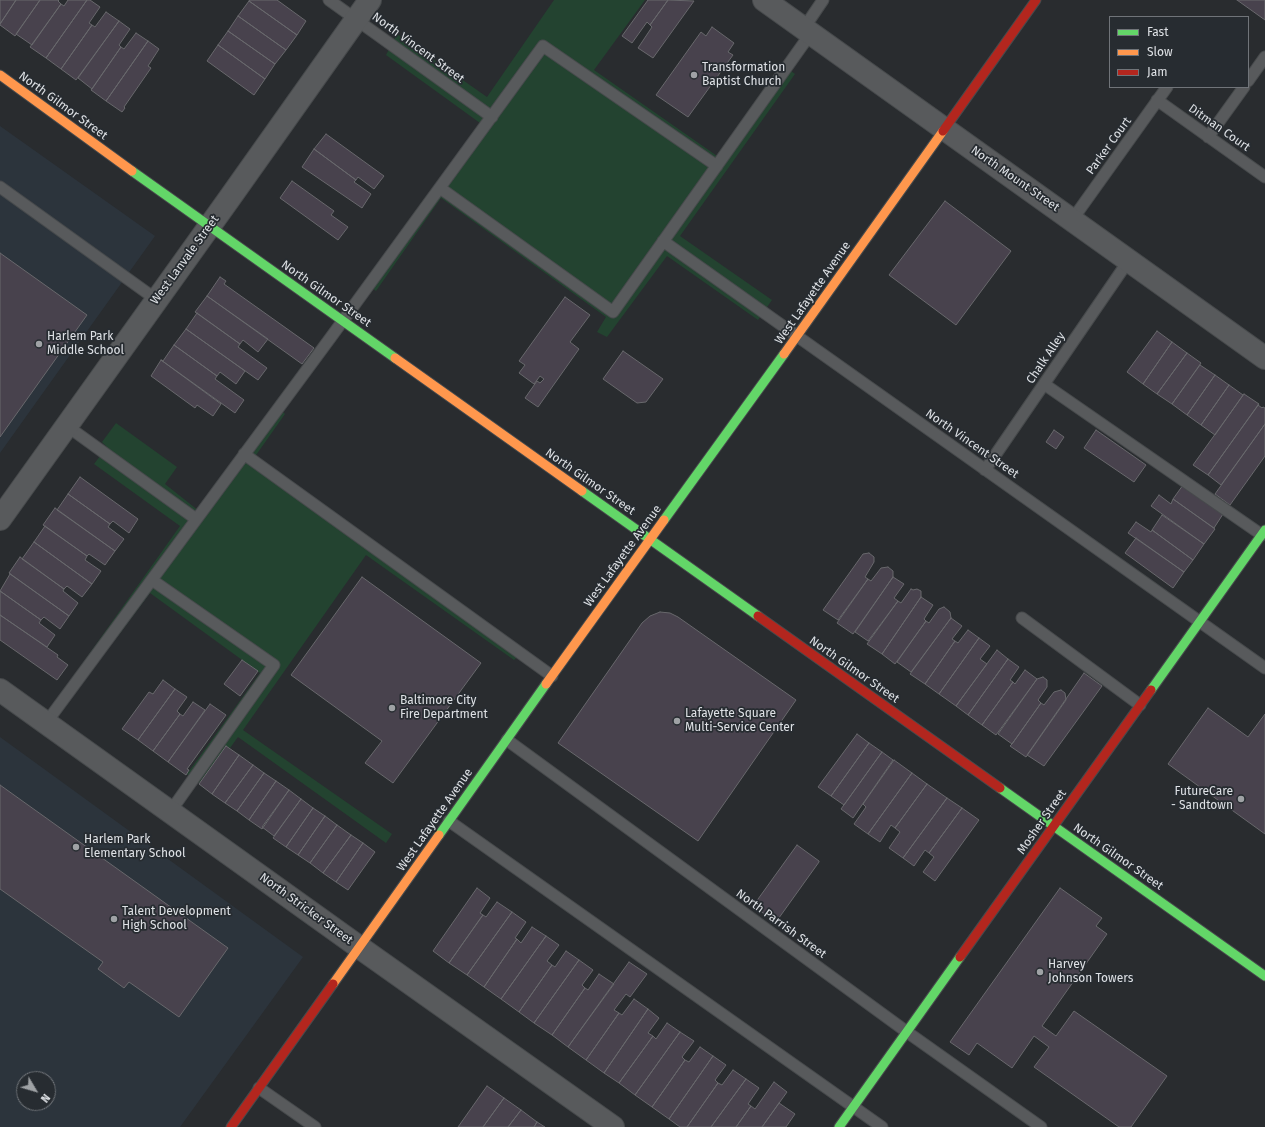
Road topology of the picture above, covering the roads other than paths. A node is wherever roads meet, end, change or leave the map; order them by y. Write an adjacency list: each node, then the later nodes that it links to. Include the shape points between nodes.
1 (328, 0): 6 (lane, North Vincent Street)
2 (370, 0): 6 (street, West Lanvale Street)
3 (764, 0): 7 (street, North Mount Street)
4 (823, 0): 7 (lane)
5 (1036, 0): 15 (street, West Lafayette Avenue)
6 (356, 19): 14 (lane, North Vincent Street); 22 (street, West Lanvale Street)
7 (807, 31): 15 (street, North Mount Street); 17 (lane)
8 (1265, 57): 10 (lane)
9 (0, 76): 22 (street, North Gilmor Street)
10 (1249, 80)
11 (1166, 88): 13 (lane, Parker Court)
12 (1243, 88): 16 (lane)
13 (1157, 100): 16 (lane, Ditman Court); 21 (lane, Parker Court)
14 (492, 116): 17 (lane, via 543,46); 20 (lane)
15 (944, 129): 21 (street, North Mount Street); 27 (street, West Lafayette Avenue)
16 (1208, 137): 18 (lane, Ditman Court)
17 (717, 166): 23 (lane)
18 (1265, 177)
19 (0, 187): 25 (lane)
20 (440, 188): 23 (lane, via 613,312); 26 (lane)
21 (1072, 220): 24 (street, North Mount Street)
22 (210, 226): 25 (street, West Lanvale Street); 26 (street, North Gilmor Street)
23 (664, 241): 27 (lane, North Vincent Street)
24 (1129, 260): 28 (street, North Mount Street); 29 (lane, Chalk Alley)
25 (157, 300): 30 (street, West Lanvale Street)
26 (342, 321): 31 (lane); 36 (street, North Gilmor Street)
27 (797, 336): 32 (lane, North Vincent Street); 36 (street, West Lafayette Avenue)
28 (1265, 358)
29 (1044, 384): 32 (lane, Chalk Alley); 35 (lane)
30 (67, 426): 33 (lane); 34 (street, West Lanvale Street)
31 (244, 454): 33 (lane); 41 (lane)
32 (986, 470): 39 (lane, North Vincent Street)
33 (196, 519): 37 (lane)
34 (0, 520)
35 (1262, 538): 39 (street, Mosher Street)
36 (650, 539): 41 (street, West Lafayette Avenue); 48 (street, North Gilmor Street)
37 (152, 580): 44 (lane); 46 (lane, via 274,665)
38 (1022, 618): 43 (lane)
39 (1200, 622): 40 (lane, North Vincent Street); 43 (street, Mosher Street)
40 (1265, 668)
41 (552, 676): 45 (street, West Lafayette Avenue)
42 (0, 690): 44 (street, North Stricker Street)
43 (1140, 705): 48 (street, Mosher Street)
44 (46, 723): 46 (street, North Stricker Street)
45 (506, 740): 47 (street, West Lafayette Avenue); 51 (lane, North Parrish Street)
46 (170, 812): 49 (street, North Stricker Street)
47 (449, 822): 49 (street, West Lafayette Avenue); 53 (lane)
48 (1054, 826): 50 (street, North Gilmor Street); 51 (street, Mosher Street)
49 (359, 947): 52 (street, West Lafayette Avenue); 56 (street, North Stricker Street)
50 (1265, 976)
51 (907, 1032): 53 (street, Mosher Street); 59 (lane, North Parrish Street)
52 (260, 1088): 54 (street, West Lafayette Avenue); 55 (lane)
53 (853, 1107): 57 (street, Mosher Street); 58 (lane)
54 (231, 1127)
55 (315, 1127)
56 (613, 1127)
57 (839, 1127)
58 (882, 1127)
59 (1041, 1127)

